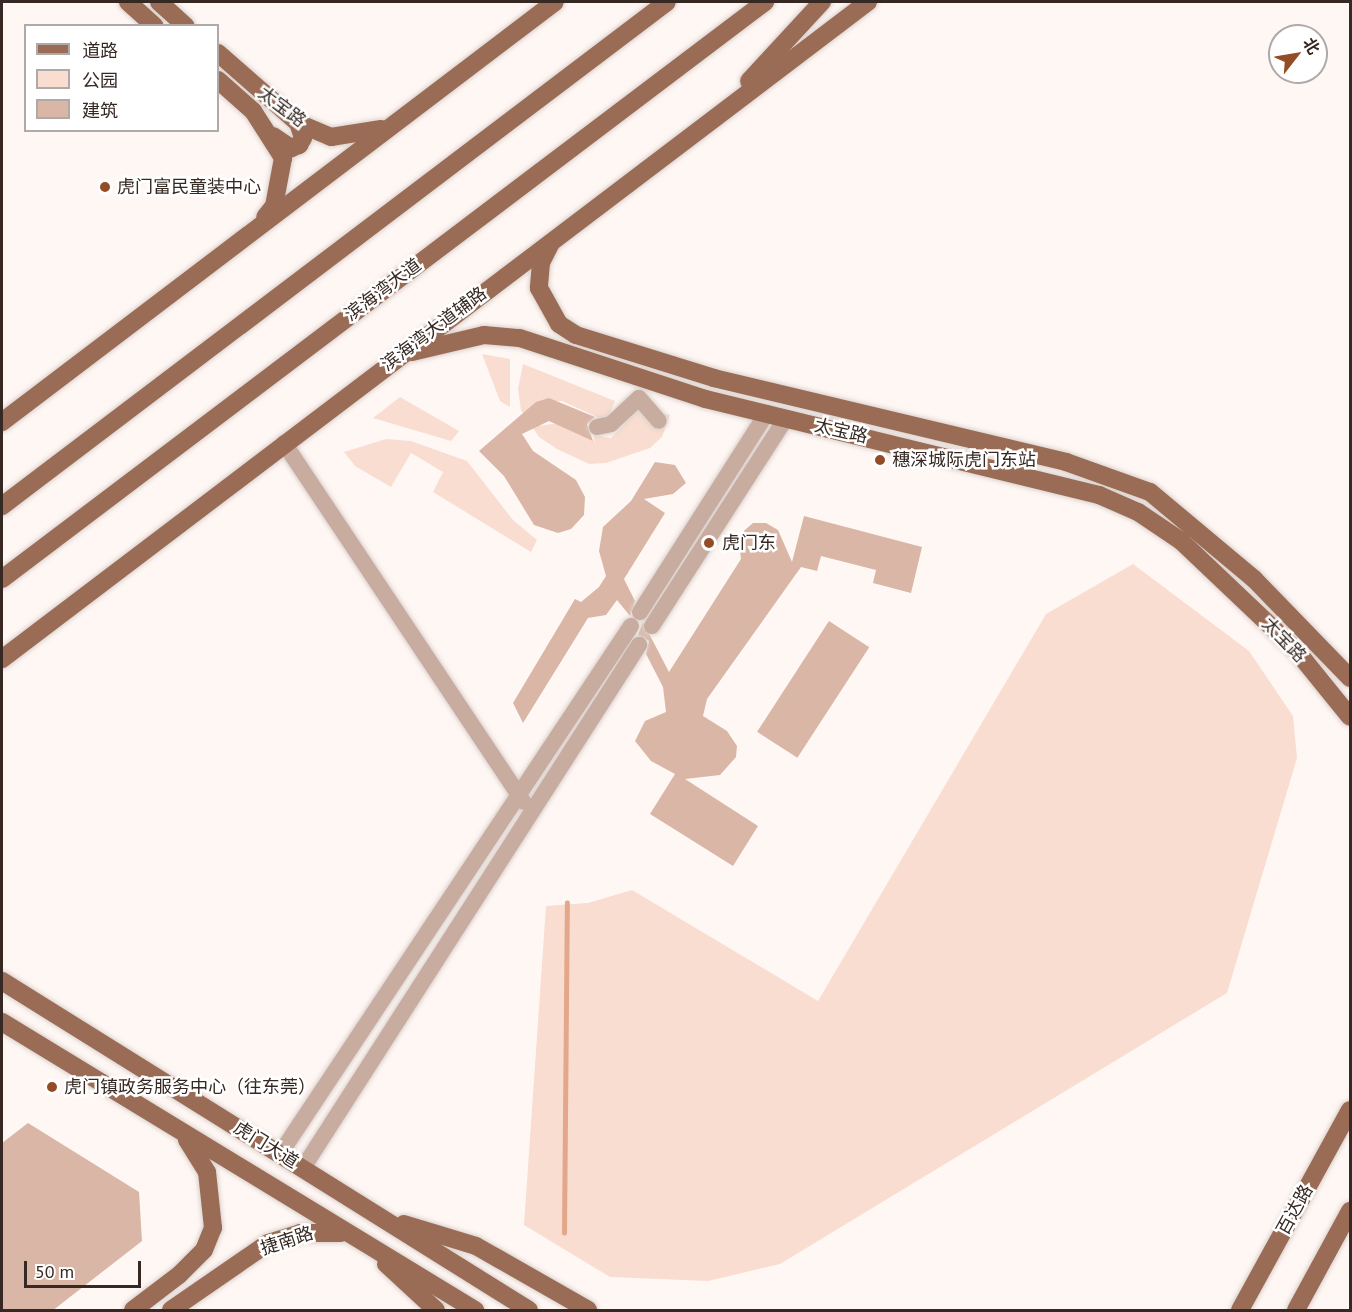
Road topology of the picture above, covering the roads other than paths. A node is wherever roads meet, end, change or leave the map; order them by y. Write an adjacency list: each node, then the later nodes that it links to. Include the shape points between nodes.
1 (128, 2): 8 (main road)
2 (159, 2): 9 (main road)
3 (555, 2): 14 (main road)
4 (667, 2): 25 (main road)
5 (765, 2): 26 (main road, 滨海湾大道)
6 (822, 2): 12 (main road)
7 (868, 2): 12 (main road, 滨海湾大道辅路)
8 (153, 24)
9 (184, 24)
10 (219, 54): 13 (main road, 太宝路)
11 (219, 81): 15 (main road, 太宝路)
12 (718, 115): 17 (main road, 滨海湾大道辅路)
13 (298, 123): 14 (main road, 太宝路, via 331,137 353,138); 15 (main road, via 303,138 299,145 291,148)
14 (392, 126): 16 (main road)
15 (273, 136): 16 (main road, 太宝路, via 283,158 283,177 274,206)
16 (254, 231): 22 (main road)
17 (553, 238): 18 (main road, 滨海湾大道辅路); 30 (main road, 太宝路, via 541,263 539,288 559,324 576,335 714,378 1065,462 1150,492 1254,579)
18 (396, 358): 19 (main road, 太宝路, via 445,340 520,338 646,381); 24 (main road, 滨海湾大道辅路)
19 (767, 413): 20 (main road, 太宝路); 33 (street)
20 (786, 418): 27 (street); 31 (main road, 太宝路, via 1058,482 1138,512 1181,542 1240,595)
21 (659, 421): 23 (street, via 639,398 611,424)
22 (2, 422)
23 (597, 428)
24 (284, 443): 29 (main road, 滨海湾大道辅路); 33 (street)
25 (2, 506)
26 (2, 579)
27 (652, 626)
28 (639, 645): 34 (street)
29 (2, 659)
30 (1350, 678)
31 (1346, 711): 32 (main road)
32 (1350, 727)
33 (519, 795): 34 (street); 39 (street)
34 (531, 813): 40 (street)
35 (2, 981): 39 (main road, 虎门大道)
36 (2, 1022): 38 (main road, 虎门大道)
37 (1349, 1111): 50 (main road, 百达路)
38 (180, 1132): 43 (main road, 虎门大道); 44 (main road, via 207,1172 213,1228 204,1250)
39 (280, 1154): 40 (main road, 虎门大道)
40 (303, 1168): 42 (main road, 虎门大道)
41 (1350, 1211): 51 (main road)
42 (382, 1218): 48 (main road, 虎门大道); 49 (main road, via 476,1246)
43 (357, 1239): 45 (main road, 捷南路, via 324,1230 268,1243); 46 (main road); 47 (main road, 虎门大道)
44 (133, 1311)
45 (171, 1311)
46 (436, 1311)
47 (476, 1311)
48 (529, 1311)
49 (588, 1311)
50 (1240, 1311)
51 (1296, 1311)

